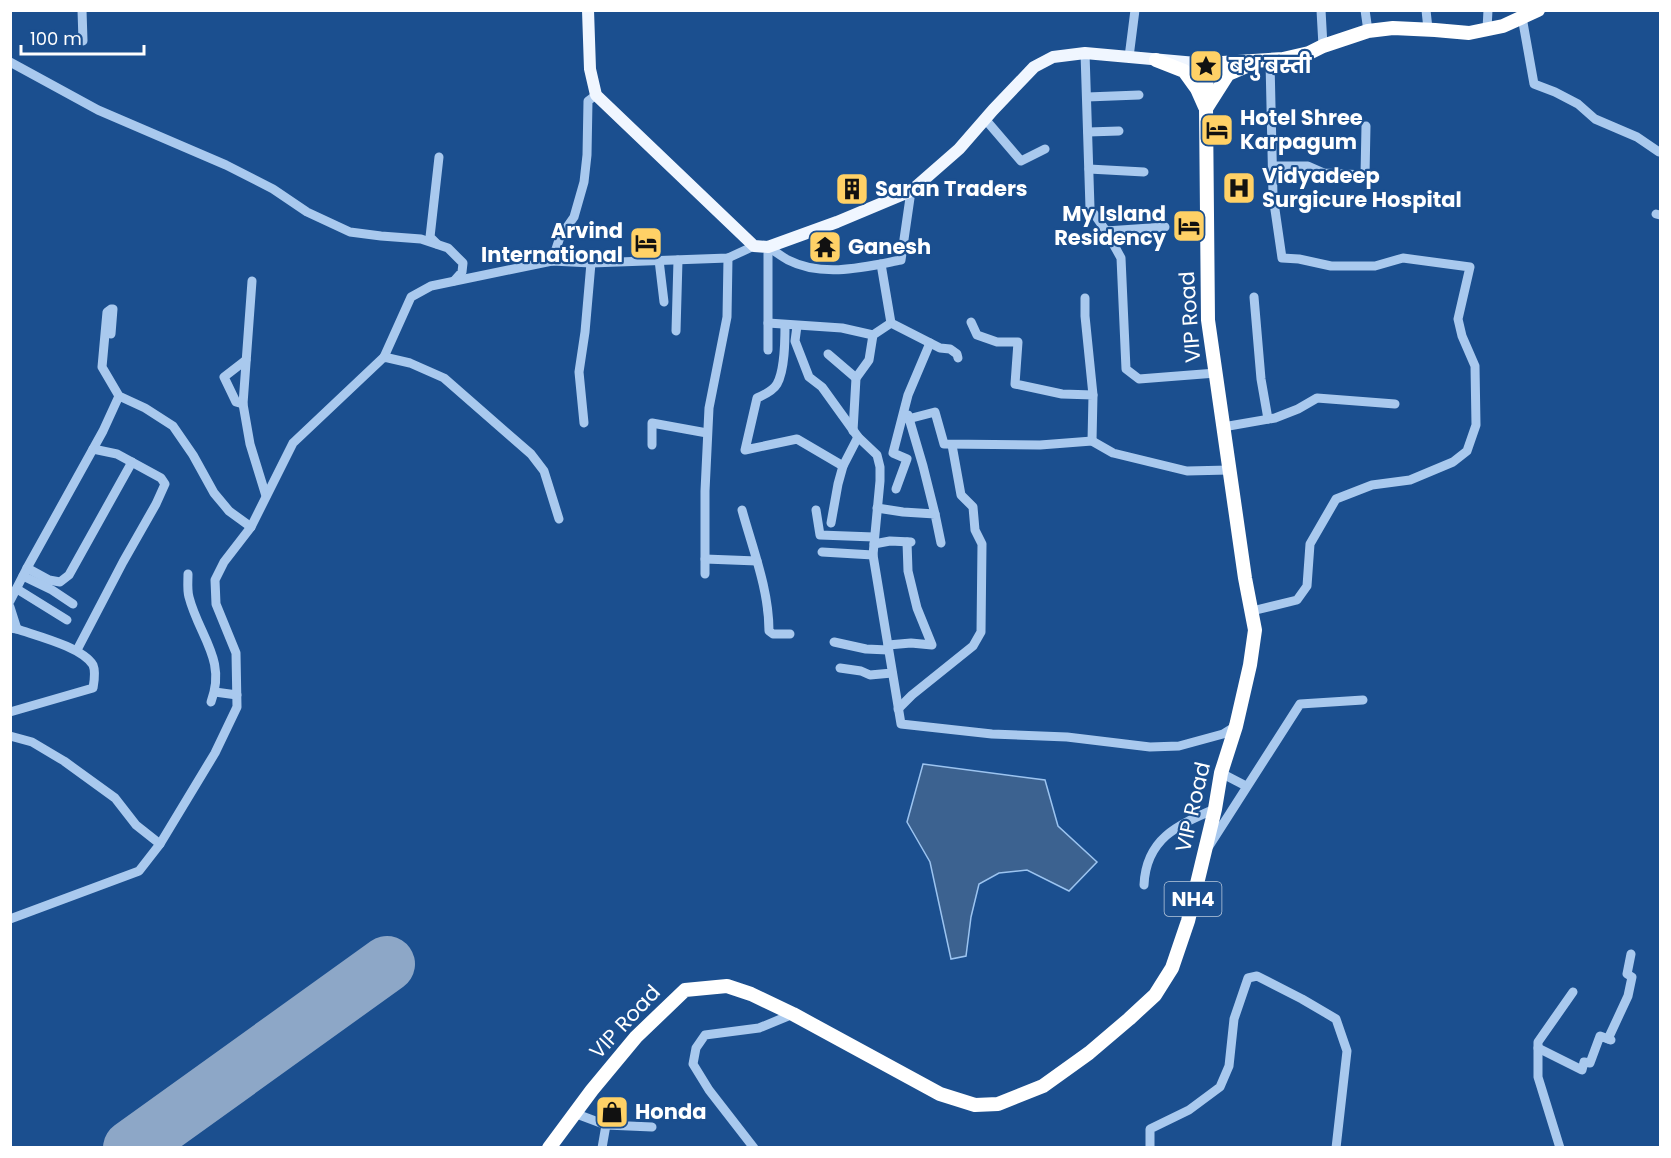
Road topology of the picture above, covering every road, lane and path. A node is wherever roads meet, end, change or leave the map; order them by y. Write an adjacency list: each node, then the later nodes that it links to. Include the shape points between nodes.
1 (82, 10): 13 (street)
2 (588, 10): 22 (main road, via 590,69)
3 (1135, 10): 16 (street)
4 (1321, 10): 14 (street)
5 (1365, 10): 12 (street)
6 (1426, 10): 10 (street)
7 (1488, 10): 11 (street)
8 (1538, 10): 9 (highway)
9 (1522, 17): 11 (highway); 30 (street, via 1534,84 1556,92 1595,119 1637,137)
10 (1428, 29): 11 (highway, via 1469,33); 12 (highway)
11 (1487, 29)
12 (1368, 31): 14 (highway)
13 (83, 41)
14 (1323, 46): 18 (highway, via 1309,53)
15 (1085, 53): 16 (main road); 23 (street); 25 (main road, via 1053,57 1034,67)
16 (1129, 57): 17 (main road)
17 (1156, 60): 20 (main road); 24 (highway, via 1184,71)
18 (1265, 61): 20 (highway); 24 (highway, via 1228,74); 32 (street)
19 (10, 63): 38 (street, via 98,110 236,170 350,232 421,239)
20 (1207, 64): 24 (highway, VIP Road / NH4)
21 (1139, 94): 23 (street)
22 (596, 95): 39 (main road); 44 (street, via 588,101 587,155 581,194)
23 (1087, 97): 28 (street)
24 (1206, 109): 66 (highway, VIP Road / NH4, via 1208,320)
25 (985, 119): 29 (street, via 1021,161); 35 (main road, via 959,150)
26 (1366, 126): 32 (street, via 1365,175 1324,173 1308,166)
27 (1119, 131): 28 (street)
28 (1088, 132): 33 (street)
29 (1045, 148)
30 (1659, 152)
31 (439, 157): 38 (street, via 430,237)
32 (1273, 166): 110 (street, via 1282,258 1331,266 1375,266 1402,258 1470,267 1458,319 1475,366 1476,425 1467,451 1453,462 1410,480 1372,485 1336,499 1310,544 1307,586 1297,600)
33 (1089, 169): 34 (street); 37 (street, via 1090,208)
34 (1144, 172)
35 (911, 191): 40 (main road); 46 (street, via 901,260)
36 (1165, 227): 37 (street)
37 (1106, 231): 66 (street, via 1121,258 1126,369 1139,379)
38 (439, 245): 48 (street, via 463,262 462,272)
39 (754, 246): 40 (main road); 41 (street)
40 (768, 247): 46 (street, via 789,261 810,268 832,270); 53 (street)
41 (728, 258): 43 (street); 77 (street, via 727,317 709,408)
42 (659, 260): 43 (street); 45 (street); 51 (street)
43 (678, 260): 57 (street)
44 (552, 261): 45 (street); 48 (street)
45 (591, 263): 75 (street, via 579,372)
46 (880, 264): 54 (street)
47 (252, 280): 65 (street)
48 (453, 281): 63 (street, via 431,286 411,297)
49 (1254, 297): 74 (street)
50 (1085, 298): 68 (street)
51 (664, 302)
52 (971, 322): 68 (street, via 977,335 997,342 1018,342 1015,384 1062,394)
53 (768, 323): 55 (street); 61 (street)
54 (891, 323): 59 (street); 60 (street)
55 (785, 325): 56 (street); 86 (street, via 777,384 757,398 745,450 797,440)
56 (797, 326): 59 (street, via 842,328); 78 (street, via 795,341 809,377 822,387)
57 (676, 331)
58 (111, 334): 69 (street, via 113,309 107,312 102,367)
59 (873, 335): 67 (street, via 869,360)
60 (930, 343): 64 (street, via 950,349); 72 (street)
61 (768, 350)
62 (828, 354): 67 (street)
63 (384, 357): 89 (street, via 293,443); 94 (street, via 444,378 531,454 544,471)
64 (958, 358)
65 (246, 360): 70 (street); 70 (street, via 224,377 236,402)
66 (1216, 373): 76 (highway, VIP Road / NH4)
67 (856, 378): 78 (street)
68 (1093, 395): 79 (street)
69 (118, 396): 82 (street); 96 (street, via 172,426 214,493 229,511)
70 (243, 404): 89 (street, via 250,444)
71 (1395, 404): 74 (street, via 1317,398)
72 (905, 405): 73 (street); 83 (street)
73 (908, 419): 81 (street, via 935,412 944,444); 93 (street)
74 (1268, 419): 76 (street)
75 (584, 423)
76 (1223, 427): 87 (highway, VIP Road / NH4)
77 (708, 433): 80 (street, via 652,423); 101 (street)
78 (855, 434): 84 (street); 86 (street)
79 (1092, 441): 81 (street); 87 (street, via 1113,453 1187,471)
80 (652, 445)
81 (952, 445): 123 (street, via 961,495 974,507 975,530 982,544 981,632 973,646)
82 (93, 449): 85 (street); 103 (street)
83 (893, 453): 84 (street); 88 (street, via 907,459)
84 (877, 455): 90 (street)
85 (132, 462): 103 (street, via 69,575 60,582); 116 (street, via 165,484)
86 (843, 466): 95 (street)
87 (1229, 470): 110 (highway, VIP Road / NH4)
88 (896, 489)
89 (267, 496): 96 (street)
90 (877, 508): 93 (street); 97 (street)
91 (742, 510): 102 (street)
92 (816, 510): 97 (street, via 820,535)
93 (935, 514): 98 (street)
94 (558, 519)
95 (831, 523)
96 (251, 527): 120 (street, via 215,580 216,603 237,653)
97 (874, 541): 100 (street); 115 (street, via 909,542 908,571 916,608 932,645)
98 (941, 543)
99 (822, 552): 100 (street)
100 (873, 555): 115 (street)
101 (705, 559): 102 (street); 105 (street)
102 (757, 561): 113 (street, via 769,631)
103 (25, 572): 106 (street); 108 (street)
104 (188, 574): 119 (street, via 188,595 217,670)
105 (705, 574)
106 (17, 589): 107 (street); 111 (street)
107 (10, 601)
108 (73, 604)
109 (10, 607): 112 (street)
110 (1252, 611): 125 (highway, VIP Road / NH4, via 1255,630)
111 (67, 620)
112 (14, 629): 116 (street)
113 (790, 634)
114 (834, 642): 115 (street, via 866,650)
115 (888, 647): 118 (street)
116 (77, 650): 124 (street, via 93,666 93,688)
117 (840, 668): 118 (street, via 870,675)
118 (892, 674): 123 (street)
119 (215, 692): 120 (street); 122 (street)
120 (237, 694): 130 (street, via 237,707 215,753)
121 (1363, 700): 128 (street, via 1300,704)
122 (211, 702)
123 (898, 709): 125 (street, via 901,724 1150,747 1179,746 1223,734)
124 (10, 712)
125 (1236, 726): 127 (highway, VIP Road / NH4)
126 (10, 736): 130 (street, via 32,742 73,767 115,798 136,825)
127 (1221, 773): 128 (street); 129 (highway, VIP Road / NH4)
128 (1246, 786): 131 (street)
129 (1215, 808): 131 (highway, VIP Road / NH4); 132 (street, via 1184,822 1157,844 1145,869)
130 (160, 844): 133 (street, via 139,871)
131 (1204, 855): 136 (highway, VIP Road / NH4, via 1172,968 1155,995 1089,1053 1042,1086 998,1104 975,1105 940,1094)
132 (1144, 885)
133 (10, 919)
134 (1631, 954): 137 (street, via 1628,996 1610,1040 1600,1036 1590,1063 1584,1062 1582,1070)
135 (1573, 992): 137 (street, via 1538,1042)
136 (793, 1014): 138 (highway, VIP Road / NH4, via 727,986 685,990 636,1037); 143 (street, via 759,1028 705,1035 696,1048 693,1064)
137 (1538, 1048): 146 (street, via 1538,1077)
138 (574, 1113): 139 (street); 141 (highway, VIP Road / NH4)
139 (606, 1125): 140 (street); 142 (street)
140 (652, 1127)
141 (549, 1148)
142 (603, 1148)
143 (754, 1148)
144 (1150, 1148): 145 (street, via 1150,1129 1189,1110 1220,1087 1229,1066 1233,1019 1248,978 1257,976 1336,1019 1347,1051)
145 (1336, 1148)
146 (1560, 1148)

